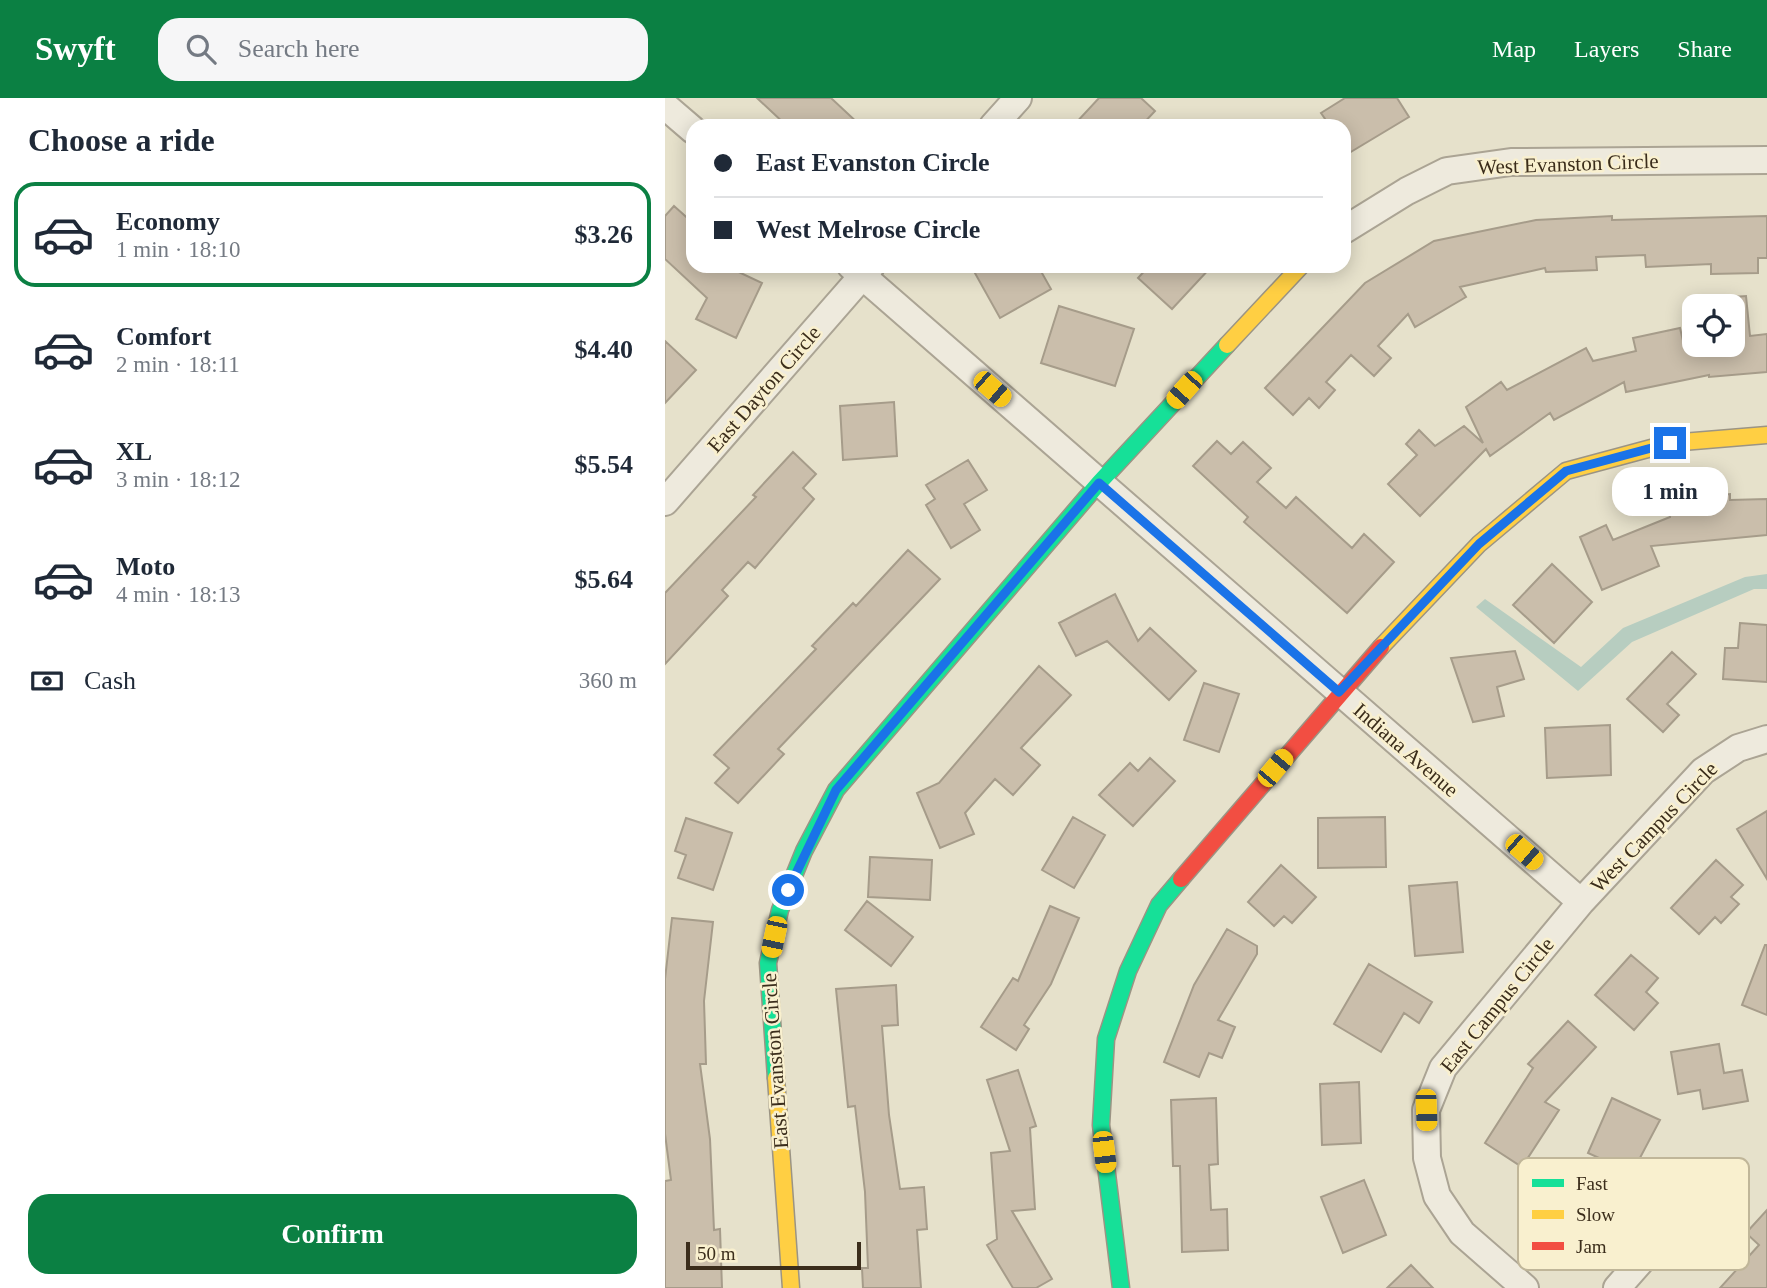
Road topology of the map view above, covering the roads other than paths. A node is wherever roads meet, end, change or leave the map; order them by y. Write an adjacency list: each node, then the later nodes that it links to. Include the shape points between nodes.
1 (1018, 98): 3 (street)
2 (665, 106): 4 (street)
3 (999, 119)
4 (686, 124)
5 (1767, 160): 6 (street, West Evanston Circle, via 1511,162 1447,171)
6 (1351, 226)
7 (859, 273): 12 (street, East Dayton Circle)
8 (866, 273): 11 (street, Indiana Avenue)
9 (1294, 273): 11 (street)
10 (1767, 435): 13 (street, via 1670,443 1566,471 1479,544)
11 (1099, 483): 13 (street, Indiana Avenue); 17 (street, East Evanston Circle, via 836,790 780,910 768,963)
12 (665, 502)
13 (1339, 692): 15 (street, Indiana Avenue); 18 (street, via 1159,905 1128,971 1107,1040 1101,1125)
14 (1767, 739): 15 (street, West Campus Circle, via 1738,748 1703,771)
15 (1581, 902): 19 (street, East Campus Circle, via 1450,1058 1426,1110 1427,1158 1437,1196 1462,1233)
16 (1633, 1270): 20 (street)
17 (792, 1288)
18 (1121, 1288)
19 (1525, 1288)
20 (1617, 1288)

